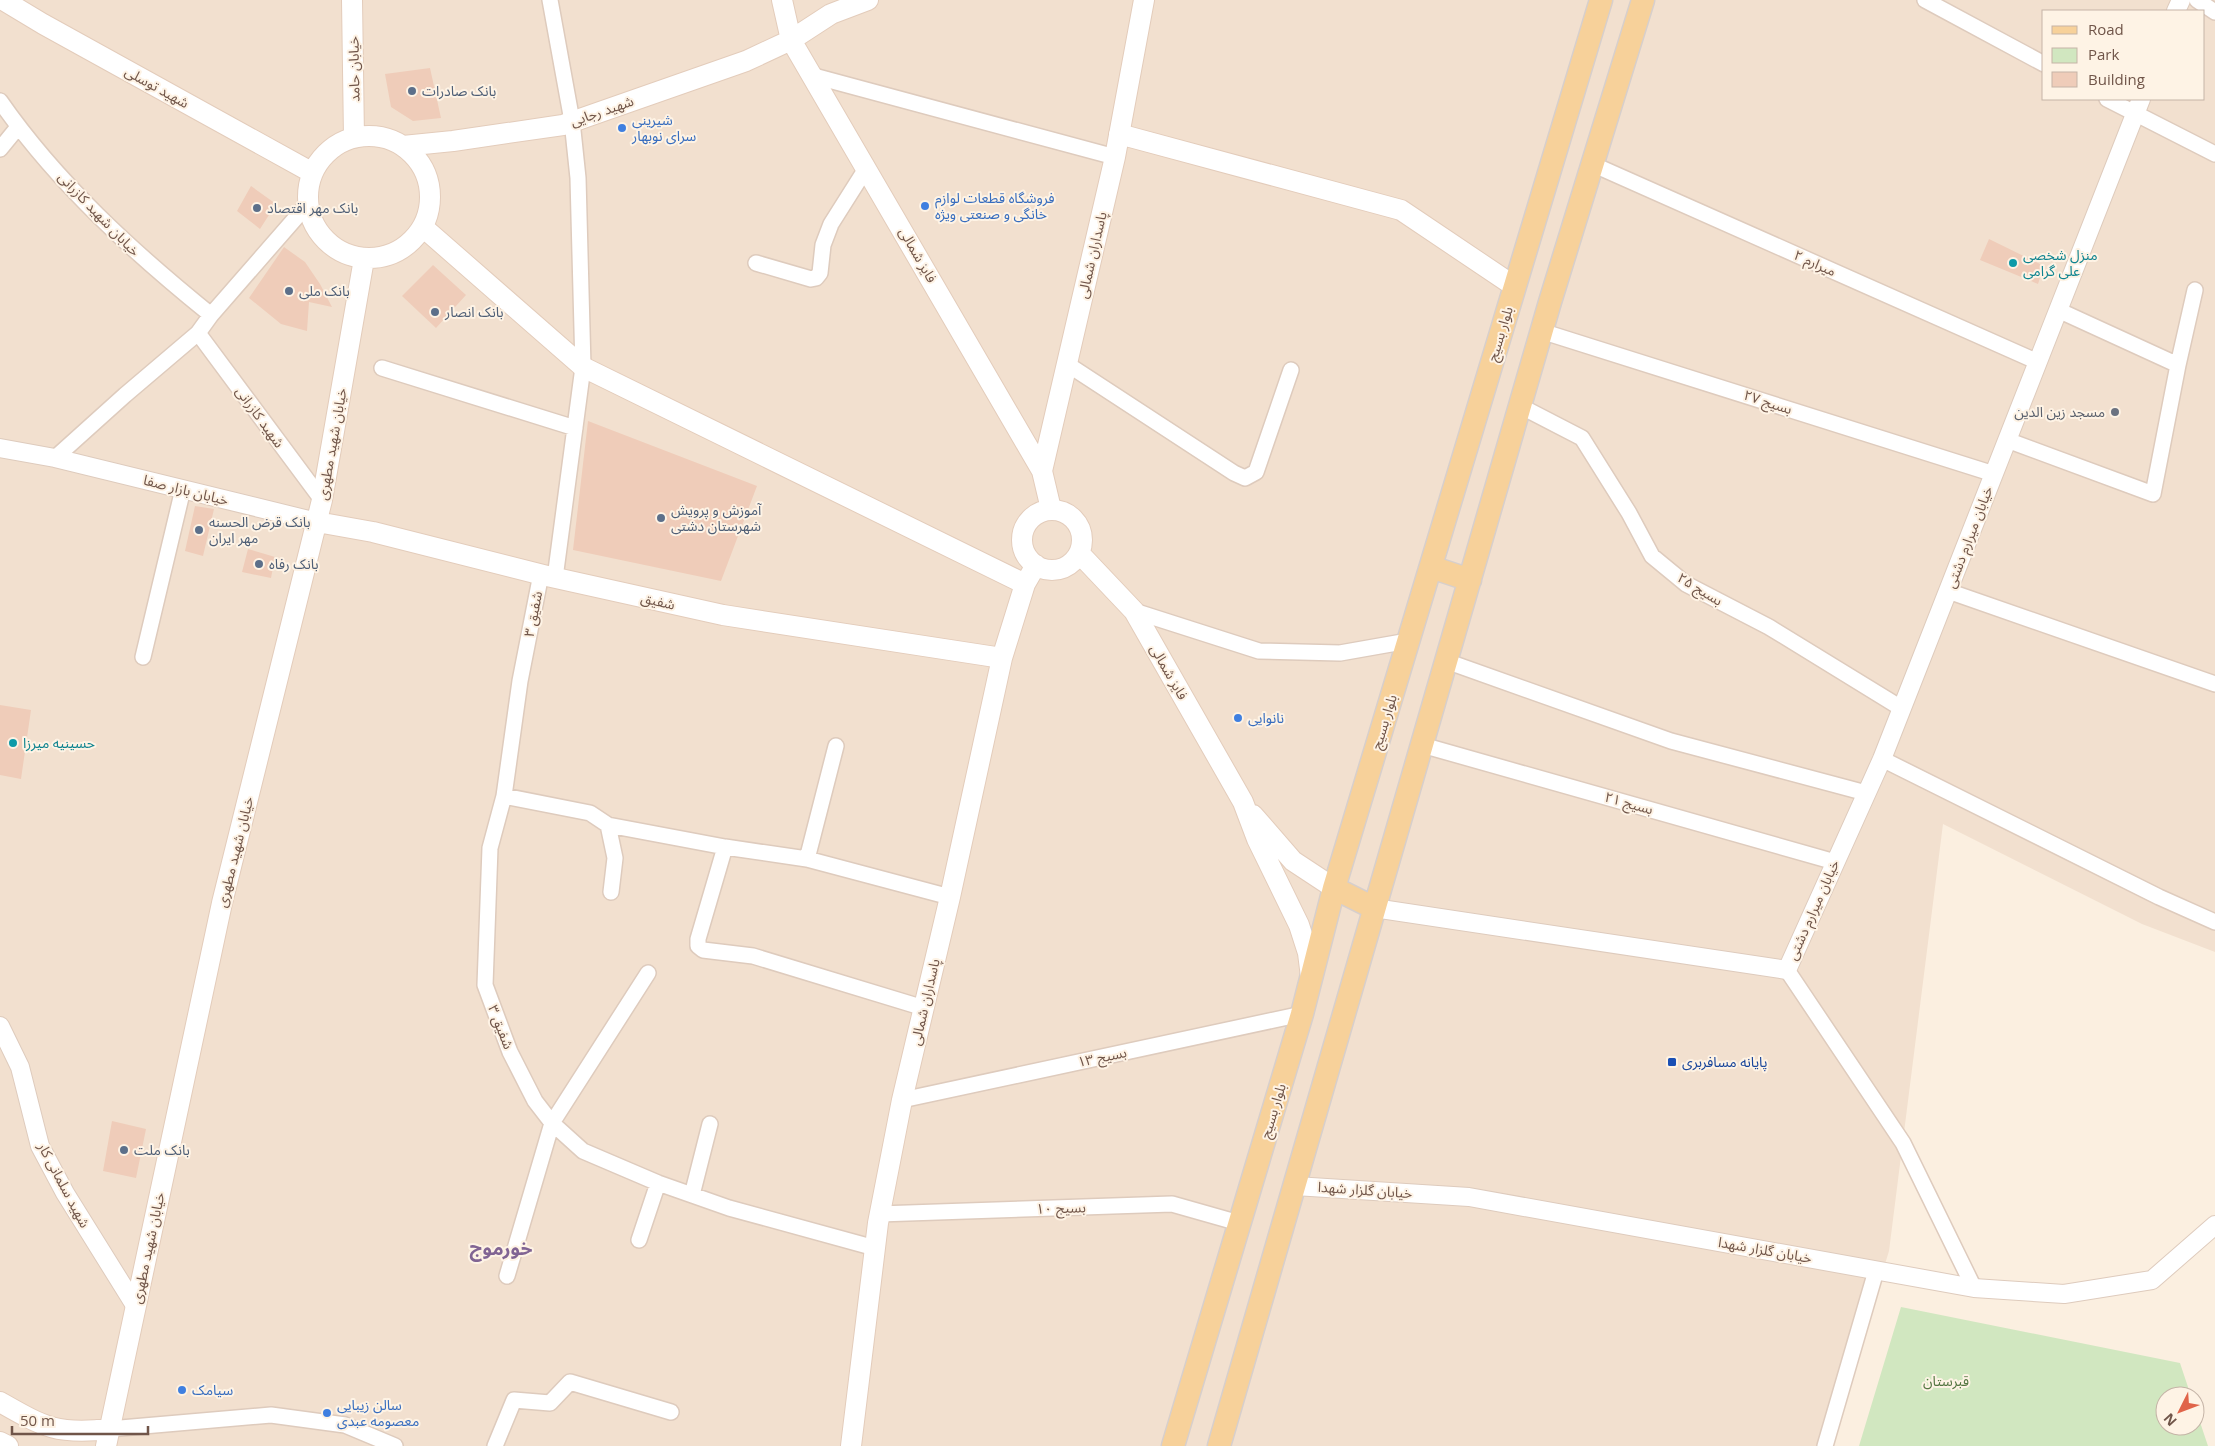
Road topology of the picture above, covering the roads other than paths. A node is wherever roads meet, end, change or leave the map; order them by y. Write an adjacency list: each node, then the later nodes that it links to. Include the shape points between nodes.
1 (3, 0): 29 (main road, شهید توسلی)
2 (352, 0): 22 (main road, خیابان حامد)
3 (550, 0): 19 (street, شفیق ۳)
4 (868, 0): 11 (main road, شهید رجایی)
5 (1144, 0): 21 (main road, پاسداران شمالی)
6 (1601, 0): 34 (main road, بلوار بسیج)
7 (1643, 0): 27 (main road)
8 (1925, 0): 14 (street)
9 (2197, 0): 12 (street)
10 (782, 2): 13 (main road, فایز شمالی)
11 (848, 4): 13 (main road, شهید رجایی)
12 (2215, 12)
13 (792, 40): 15 (main road, فایز شمالی); 19 (main road, شهید رجایی, via 746,61)
14 (2042, 63)
15 (814, 76): 26 (street); 28 (main road, فایز شمالی)
16 (2111, 100): 18 (street)
17 (0, 101): 20 (street, خیابان شهید کازرانی)
18 (2138, 106): 25 (street); 36 (street, خیابان میرارم دشتی)
19 (572, 121): 23 (main road, شهید رجایی, via 563,125); 43 (street, شفیق ۳, via 578,178)
20 (18, 127): 24 (street); 37 (street, خیابان شهید کازرانی, via 94,212 153,268)
21 (1119, 134): 26 (main road, پاسداران شمالی); 34 (main road, via 1401,210)
22 (354, 138): 23 (main road, via 385,138); 29 (main road, via 330,150)
23 (403, 146): 31 (main road, via 418,160 427,177 431,196)
24 (0, 149)
25 (2215, 154)
26 (1115, 157): 41 (main road, پاسداران شمالی)
27 (1592, 164): 38 (main road); 40 (street, میرارم ۲)
28 (867, 167): 33 (street, via 831,224 823,245 820,273 816,278); 51 (main road, فایز شمالی)
29 (311, 172): 30 (main road)
30 (307, 205): 32 (main road, via 314,225 326,242 344,254); 37 (street)
31 (424, 228): 32 (main road, via 404,248 385,257); 43 (main road)
32 (364, 259): 54 (main road, خیابان شهید مطهری)
33 (756, 263)
34 (1514, 286): 59 (main road, بلوار بسیج)
35 (2196, 290): 42 (street)
36 (2058, 310): 40 (street, خیابان میرارم دشتی); 42 (street)
37 (211, 315): 39 (street)
38 (1541, 331): 46 (main road); 52 (street, بسیج ۲۷)
39 (198, 333): 50 (street); 54 (street, شهید کازرانی)
40 (2038, 362): 48 (street, خیابان میرارم دشتی)
41 (1067, 364): 45 (street, via 1245,478 1256,472); 51 (main road, پاسداران شمالی)
42 (2178, 365): 48 (street, via 2153,494)
43 (583, 367): 47 (street, شفیق ۳); 62 (main road)
44 (382, 368): 47 (street)
45 (1291, 370)
46 (1520, 406): 61 (main road); 70 (street, بسیج ۲۵, via 1582,438 1652,556 1686,584 1769,627)
47 (575, 428): 60 (street, شفیق ۳)
48 (2007, 440): 52 (street, خیابان میرارم دشتی)
49 (1, 449): 50 (street)
50 (55, 458): 53 (street, خیابان بازار صفا)
51 (1042, 471): 55 (main road, پاسداران شمالی)
52 (1994, 474): 63 (street, خیابان میرارم دشتی)
53 (183, 489): 56 (street, خیابان بازار صفا); 66 (street)
54 (322, 500): 56 (main road, خیابان شهید مطهری)
55 (1051, 509): 57 (main road, via 1064,511 1078,523 1083,541); 58 (main road, via 1038,512 1028,520 1023,531 1022,544 1026,556)
56 (317, 522): 60 (main road, شفیق, via 373,532); 106 (main road, خیابان شهید مطهری, via 222,903)
57 (1080, 554): 58 (main road, via 1072,564 1060,570); 64 (main road, فایز شمالی)
58 (1036, 565): 62 (main road, پاسداران شمالی)
59 (1431, 567): 61 (main road); 65 (main road, بلوار بسیج)
60 (548, 576): 67 (main road, شفیق, via 724,615); 75 (street, شفیق ۳, via 520,681)
61 (1470, 580): 68 (main road)
62 (1025, 584): 67 (main road, پاسداران شمالی)
63 (1948, 591): 69 (street); 70 (street, خیابان میرارم دشتی)
64 (1134, 611): 65 (street, via 1259,651 1340,653); 76 (main road, فایز شمالی)
65 (1408, 640): 81 (main road, بلوار بسیج)
66 (143, 657)
67 (1002, 658): 83 (main road, پاسداران شمالی)
68 (1446, 661): 71 (main road); 74 (street, via 1671,741)
69 (2215, 684)
70 (1901, 708): 73 (street, خیابان میرارم دشتی)
71 (1422, 745): 80 (street, بسیج ۲۱); 84 (main road)
72 (836, 746): 79 (street)
73 (1882, 759): 74 (street, خیابان میرارم دشتی); 85 (street)
74 (1866, 792): 80 (street, خیابان میرارم دشتی)
75 (504, 796): 77 (street, via 590,813); 93 (street, شفیق ۳, via 490,848 485,985 510,1052 535,1101)
76 (1243, 802): 81 (main road, فایز شمالی, via 1293,861); 88 (main road, فایز شمالی, via 1257,839 1299,925)
77 (608, 825): 78 (street); 82 (street, via 615,858)
78 (725, 847): 79 (street); 89 (street, via 698,946 703,950 753,956)
79 (807, 859): 83 (street)
80 (1835, 862): 86 (street, خیابان میرارم دشتی)
81 (1334, 888): 84 (main road); 88 (main road, بلوار بسیج)
82 (610, 892)
83 (950, 896): 89 (main road, پاسداران شمالی)
84 (1374, 908): 86 (street); 96 (main road)
85 (2215, 922)
86 (1786, 970): 105 (street, via 1902,1143)
87 (648, 973): 93 (street)
88 (1312, 979): 90 (main road, بلوار بسیج)
89 (924, 1008): 92 (main road, پاسداران شمالی)
90 (1302, 1014): 92 (street, بسیج ۱۳); 99 (main road, بلوار بسیج)
91 (0, 1026): 106 (street, شهید سلمانی کار, via 20,1067 40,1146)
92 (902, 1100): 98 (main road, پاسداران شمالی)
93 (552, 1123): 95 (street, شفیق ۳, via 583,1151); 104 (street)
94 (710, 1124): 97 (street)
95 (658, 1183): 97 (street, شفیق ۳); 101 (street)
96 (1295, 1186): 103 (street, خیابان گلزار شهدا, via 1469,1197); 116 (main road)
97 (692, 1195): 102 (street, شفیق ۳)
98 (879, 1214): 99 (street, بسیج ۱۰, via 1172,1204); 102 (main road, پاسداران شمالی)
99 (1239, 1223): 115 (main road, بلوار بسیج)
100 (2215, 1225): 105 (street, خیابان گلزار شهدا, via 2152,1280 2064,1294)
101 (639, 1240)
102 (875, 1248): 114 (main road, پاسداران شمالی)
103 (1876, 1270): 105 (street, خیابان گلزار شهدا); 117 (street)
104 (507, 1276)
105 (1974, 1288)
106 (136, 1308): 109 (main road, خیابان شهید مطهری)
107 (0, 1402): 109 (main road, via 40,1425)
108 (671, 1412): 113 (street, via 570,1382 550,1403 514,1400)
109 (108, 1438): 112 (street, via 271,1416 345,1426)
110 (0, 1442): 111 (main road)
111 (8, 1446)
112 (395, 1446)
113 (495, 1446)
114 (851, 1446)
115 (1173, 1446)
116 (1219, 1446)
117 (1825, 1446)

